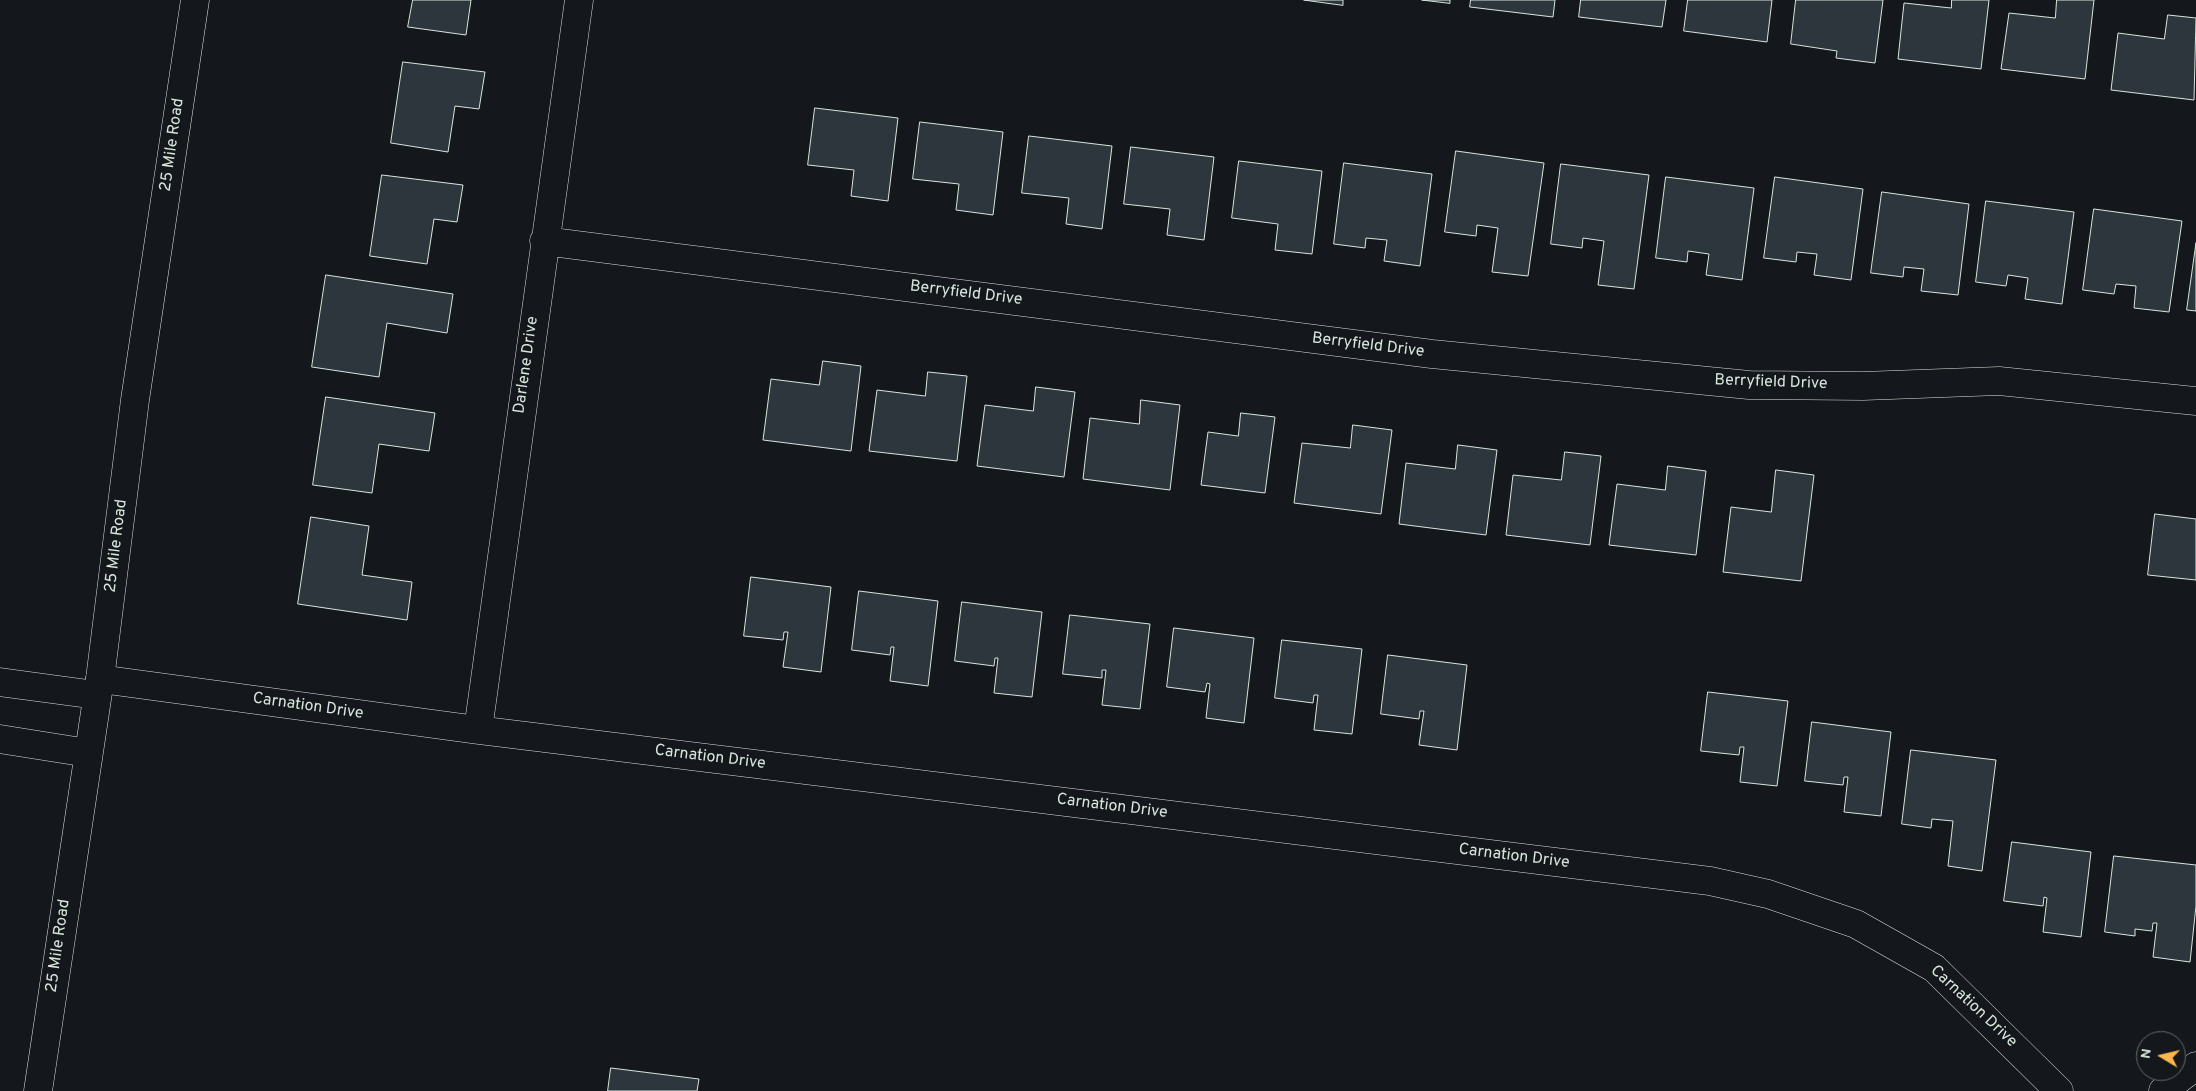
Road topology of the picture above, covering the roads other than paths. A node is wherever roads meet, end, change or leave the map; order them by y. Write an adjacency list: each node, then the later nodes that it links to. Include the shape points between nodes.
1 (195, 0): 6 (street, 25 Mile Road, via 135,400)
2 (579, 0): 3 (street, Darlene Drive)
3 (544, 240): 4 (street, Berryfield Drive, via 1432,354 1749,385 1863,386 1999,381); 7 (street, Darlene Drive)
4 (2196, 401)
5 (0, 682): 6 (street, Carnation Drive)
6 (98, 687): 7 (street, Carnation Drive); 9 (street, 25 Mile Road)
7 (478, 730): 12 (street, Carnation Drive, via 1710,881 1768,894 1856,924 1934,968)
8 (0, 739): 9 (street)
9 (88, 753): 11 (street, 25 Mile Road)
10 (2196, 1066): 13 (street)
11 (38, 1091)
12 (2059, 1091)
13 (2163, 1091)

